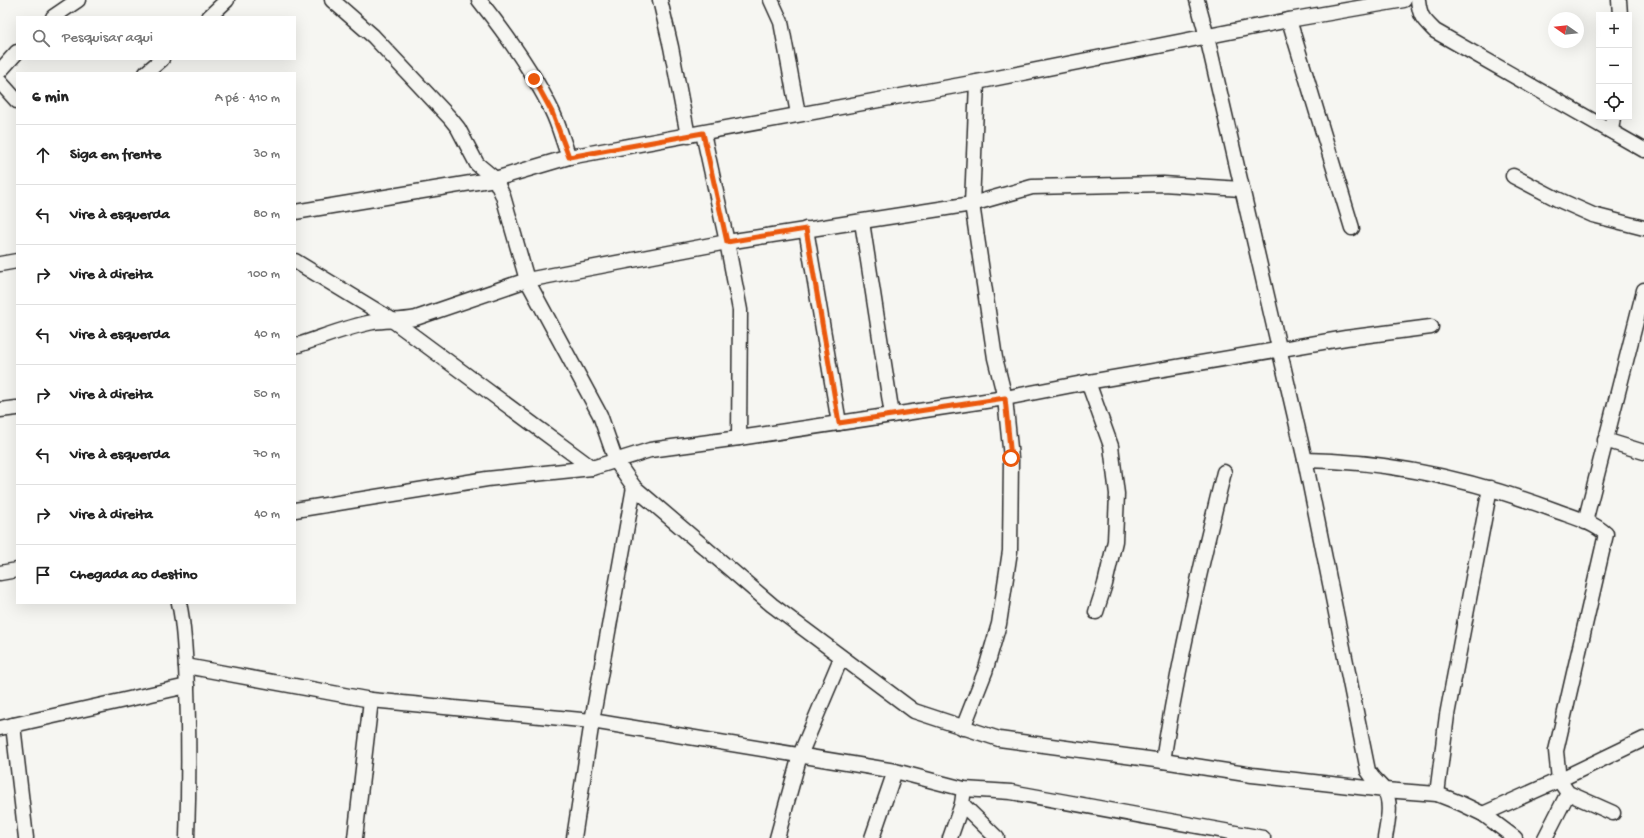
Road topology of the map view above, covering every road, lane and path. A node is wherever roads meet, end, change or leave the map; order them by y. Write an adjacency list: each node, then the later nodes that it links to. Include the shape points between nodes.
1 (78, 0): 12 (street)
2 (332, 0): 30 (street, via 373,36 450,118 477,164)
3 (479, 0): 28 (street, via 511,42 534,79 552,112)
4 (660, 0): 26 (street)
5 (771, 0): 23 (street, via 781,22)
6 (1197, 0): 15 (street)
7 (1404, 0): 14 (street)
8 (1418, 0): 24 (street, via 1420,13 1435,31)
9 (1619, 0): 11 (street)
10 (225, 1): 13 (street)
11 (1620, 12)
12 (54, 16)
13 (210, 16)
14 (1289, 20): 15 (street); 35 (street)
15 (1207, 37): 21 (street); 31 (street)
16 (16, 53): 18 (street)
17 (161, 60): 19 (street)
18 (0, 72)
19 (147, 72)
20 (0, 82): 22 (street)
21 (977, 82): 23 (street); 32 (street)
22 (16, 100)
23 (798, 114): 25 (street)
24 (1612, 124): 27 (street)
25 (703, 133): 26 (street); 38 (street)
26 (688, 136): 28 (street)
27 (1644, 150)
28 (569, 157): 30 (street)
29 (1513, 176): 36 (street, via 1587,213)
30 (495, 178): 33 (street); 42 (street, via 503,196)
31 (1241, 189): 32 (street, via 1163,184 1032,187); 47 (street)
32 (972, 204): 34 (street); 49 (street, via 995,358)
33 (296, 212)
34 (862, 222): 37 (street); 52 (street)
35 (1352, 228)
36 (1644, 228)
37 (806, 229): 38 (street); 53 (street)
38 (727, 242): 42 (street); 54 (street, via 740,310)
39 (16, 261): 41 (street)
40 (296, 262): 44 (street)
41 (0, 264)
42 (527, 280): 44 (street, via 416,318); 58 (street, via 600,415)
43 (1644, 290): 55 (street)
44 (392, 320): 46 (street, via 358,325); 59 (street)
45 (1431, 327): 47 (street)
46 (296, 346)
47 (1279, 350): 48 (street); 57 (street)
48 (1088, 382): 49 (street); 68 (street, via 1111,446 1117,494 1115,541)
49 (1005, 398): 52 (street); 75 (street, via 1011,458 1010,551 999,624 985,672)
50 (16, 408): 51 (street)
51 (0, 410)
52 (892, 414): 53 (street)
53 (839, 423): 54 (street)
54 (739, 438): 58 (street, via 650,450)
55 (1605, 440): 56 (street); 64 (street)
56 (1644, 452)
57 (1304, 460): 62 (street, via 1377,465); 82 (street, via 1368,771 1373,780)
58 (616, 461): 59 (street); 61 (street)
59 (592, 468): 63 (street, via 487,478)
60 (1224, 472): 78 (street, via 1186,633)
61 (634, 487): 69 (street, via 772,605); 73 (street)
62 (1490, 488): 64 (street); 84 (street, via 1447,715)
63 (296, 510)
64 (1585, 522): 80 (street, via 1606,534 1556,751)
65 (16, 570): 66 (street)
66 (0, 573)
67 (179, 604): 70 (street, via 183,618)
68 (1096, 612)
69 (841, 658): 75 (street, via 914,710); 77 (street)
70 (186, 666): 71 (street); 72 (street)
71 (187, 686): 74 (street); 89 (street)
72 (371, 700): 73 (street); 90 (street)
73 (592, 721): 77 (street); 91 (street)
74 (7, 726): 88 (street)
75 (963, 728): 78 (street, via 999,739)
76 (1644, 738): 80 (street)
77 (800, 755): 79 (street); 92 (street)
78 (1163, 761): 82 (street, via 1252,775)
79 (895, 771): 81 (street); 93 (street)
80 (1559, 780): 83 (street); 87 (street)
81 (964, 789): 85 (street); 96 (street, via 1011,792)
82 (1385, 790): 84 (street); 97 (street, via 1388,810)
83 (1568, 793): 86 (street); 99 (street)
84 (1437, 794): 87 (street)
85 (962, 804): 94 (street); 95 (street)
86 (1613, 813)
87 (1484, 814): 98 (street)
88 (26, 838)
89 (187, 838)
90 (355, 838)
91 (574, 838)
92 (777, 838)
93 (872, 838)
94 (950, 838)
95 (997, 838)
96 (1263, 838)
97 (1385, 838)
98 (1515, 838)
99 (1545, 838)

